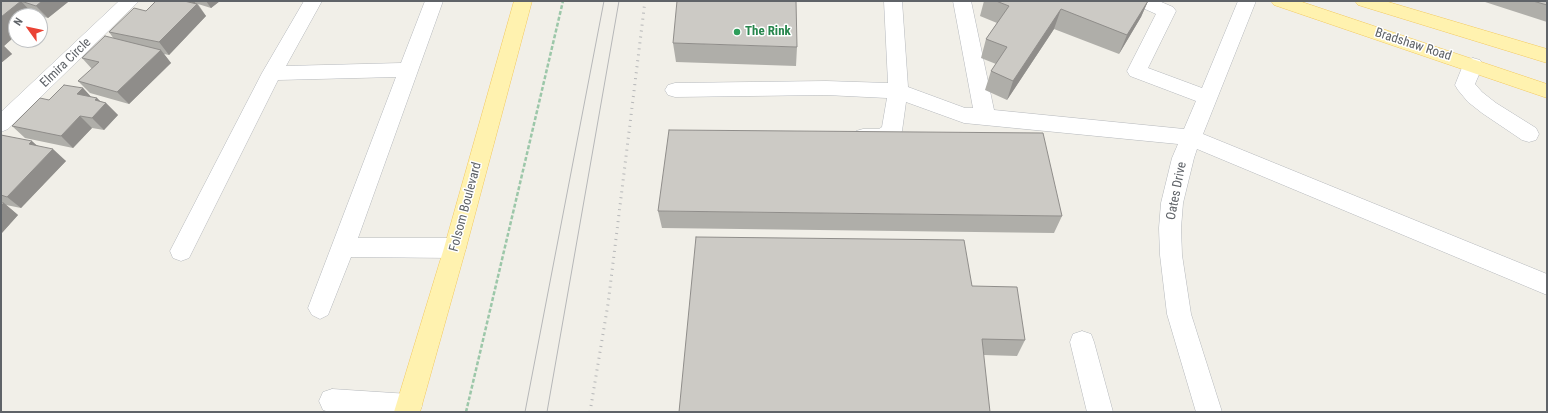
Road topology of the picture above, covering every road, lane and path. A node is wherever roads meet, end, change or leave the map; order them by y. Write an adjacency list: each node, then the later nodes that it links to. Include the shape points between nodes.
1 (130, 1): 21 (street, Elmira Circle)
2 (313, 1): 15 (street)
3 (434, 1): 14 (street)
4 (522, 1): 26 (main road, Folsom Boulevard)
5 (563, 1): 33 (path)
6 (893, 1): 18 (street)
7 (962, 1): 20 (street)
8 (1142, 1): 19 (street, via 1167,11 1137,71)
9 (1247, 1): 19 (street, Oates Drive)
10 (1280, 1): 13 (main road, Bradshaw Road)
11 (1364, 1): 12 (main road, Bradshaw Road)
12 (1547, 56)
13 (1473, 65): 17 (main road, Bradshaw Road); 22 (street, via 1465,85 1488,108)
14 (409, 70): 15 (street); 25 (street)
15 (272, 73): 27 (street)
16 (675, 90): 18 (street, via 826,88)
17 (1547, 90)
18 (898, 91): 20 (street, via 964,115); 23 (street, via 892,131 883,137)
19 (1208, 98): 24 (street, Oates Drive)
20 (985, 117): 24 (street)
21 (1, 124)
22 (1529, 134)
23 (844, 137)
24 (1192, 138): 28 (street); 35 (street, Oates Drive, via 1183,158 1172,203 1171,255 1179,314)
25 (343, 247): 26 (street); 29 (street)
26 (455, 248): 32 (main road, Folsom Boulevard)
27 (181, 251)
28 (1547, 285)
29 (320, 308)
30 (1082, 342): 34 (street)
31 (332, 402): 32 (street)
32 (408, 409)
33 (466, 412)
34 (1100, 412)
35 (1209, 412)

